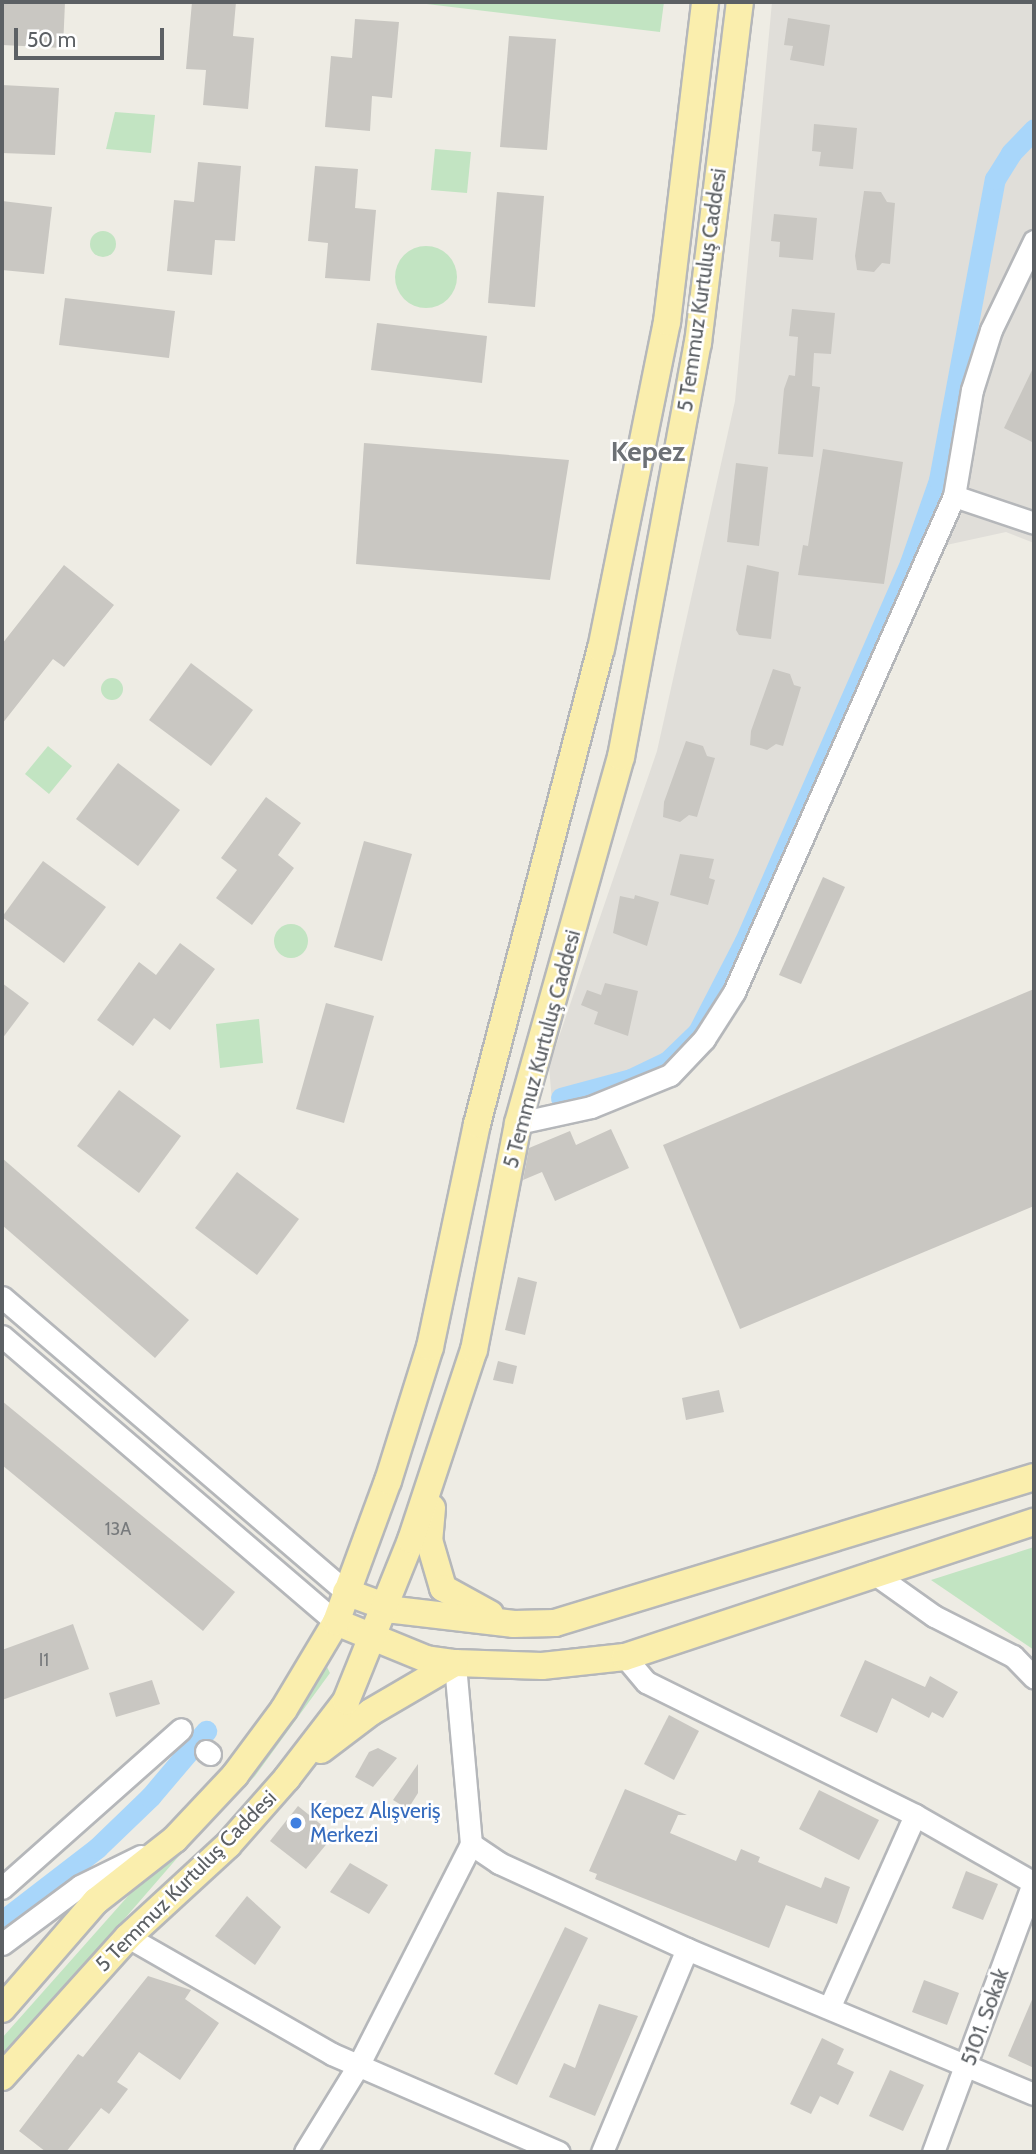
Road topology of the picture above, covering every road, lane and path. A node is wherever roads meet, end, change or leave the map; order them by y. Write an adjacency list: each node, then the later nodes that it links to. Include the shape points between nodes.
1 (705, 2): 13 (main road, 5 Temmuz Kurtuluş Caddesi, via 667,322 601,649 477,1124 430,1347 388,1481)
2 (740, 2): 6 (main road, 5 Temmuz Kurtuluş Caddesi, via 698,343 621,757)
3 (1034, 241): 4 (street, via 991,330 972,390)
4 (954, 496): 5 (street); 6 (street, via 745,969 704,1039 670,1075 591,1107)
5 (1034, 523)
6 (518, 1123): 9 (main road, 5 Temmuz Kurtuluş Caddesi, via 474,1350)
7 (2, 1297): 13 (street)
8 (2, 1336): 15 (street)
9 (434, 1475): 14 (main road, 5 Temmuz Kurtuluş Caddesi); 16 (main road, via 429,1540 443,1588 456,1600)
10 (1034, 1477): 16 (main road, via 590,1615 555,1623)
11 (1034, 1522): 12 (main road)
12 (872, 1572): 18 (main road); 20 (street, via 934,1616 1013,1656)
13 (346, 1592): 14 (main road); 15 (main road, 5 Temmuz Kurtuluş Caddesi)
14 (386, 1607): 16 (main road); 17 (main road, 5 Temmuz Kurtuluş Caddesi)
15 (336, 1622): 17 (main road); 24 (main road, 5 Temmuz Kurtuluş Caddesi, via 284,1709 235,1775)
16 (514, 1624)
17 (373, 1639): 19 (main road, via 426,1659); 22 (main road, 5 Temmuz Kurtuluş Caddesi, via 346,1701)
18 (625, 1657): 19 (main road, via 542,1666); 23 (street, via 646,1682)
19 (455, 1663): 22 (main road, via 371,1712); 25 (street)
20 (1034, 1678)
21 (181, 1729): 27 (street)
22 (287, 1778): 28 (main road, 5 Temmuz Kurtuluş Caddesi, via 228,1845)
23 (915, 1815): 26 (street); 31 (street)
24 (175, 1839): 29 (street, via 80,1886); 32 (main road, 5 Temmuz Kurtuluş Caddesi, via 96,1901)
25 (471, 1844): 30 (street, via 499,1863); 34 (street)
26 (1034, 1882): 33 (street, 5101. Sokak)
27 (2, 1888)
28 (128, 1937): 34 (street); 35 (main road, 5 Temmuz Kurtuluş Caddesi)
29 (2, 1944)
30 (687, 1948): 31 (street); 39 (street)
31 (830, 2006): 33 (street)
32 (2, 2010)
33 (968, 2065): 36 (street); 40 (street, 5101. Sokak)
34 (358, 2066): 37 (street); 38 (street)
35 (2, 2077)
36 (1034, 2094)
37 (305, 2152)
38 (559, 2152)
39 (602, 2152)
40 (933, 2152)

